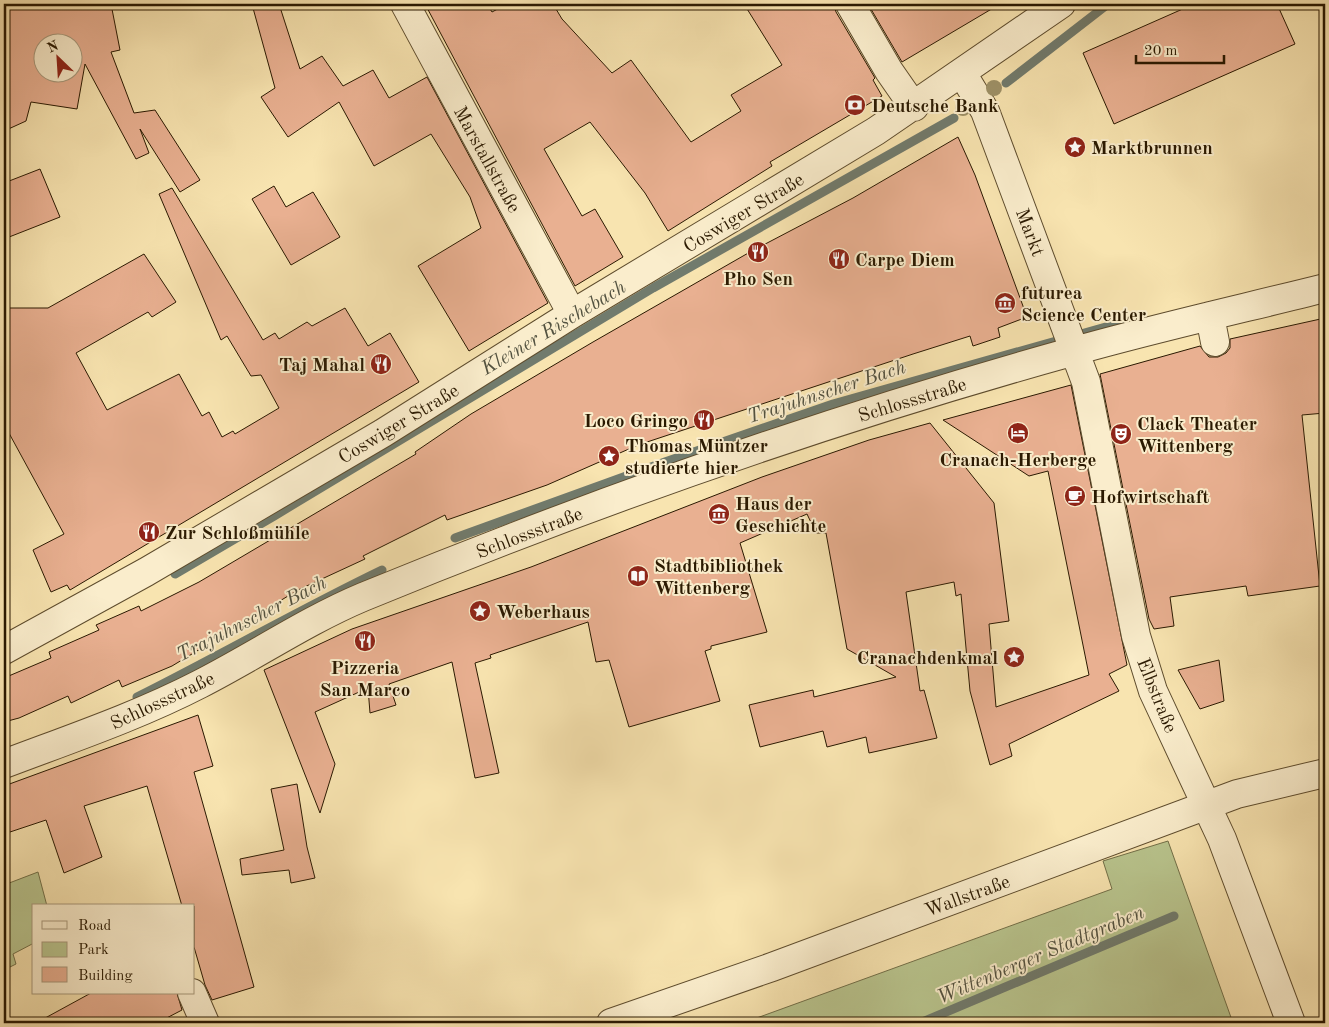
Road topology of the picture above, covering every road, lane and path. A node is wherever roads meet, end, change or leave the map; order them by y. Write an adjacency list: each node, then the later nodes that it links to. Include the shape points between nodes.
1 (404, 4): 7 (street, Marstallstraße)
2 (850, 4): 5 (street)
3 (1061, 4): 4 (street, Coswiger Straße)
4 (962, 73): 5 (street, Coswiger Straße); 9 (street, Markt, via 985,111)
5 (914, 107): 7 (street, Coswiger Straße)
6 (1325, 288): 8 (street)
7 (572, 314): 11 (street, Coswiger Straße, via 293,486 84,608)
8 (1210, 316): 9 (street); 10 (street)
9 (1071, 340): 12 (street, Schlossstraße, via 531,530 358,599 197,686 90,732); 14 (street, Elbstraße, via 1086,382 1136,636 1153,691)
10 (1215, 342)
11 (4, 650)
12 (4, 764)
13 (1325, 773): 14 (street, Wallstraße, via 1237,794)
14 (1207, 805): 17 (street, Wallstraße, via 781,964); 18 (street, Elbstraße)
15 (192, 994): 16 (street)
16 (205, 1023)
17 (611, 1023)
18 (1291, 1023)

